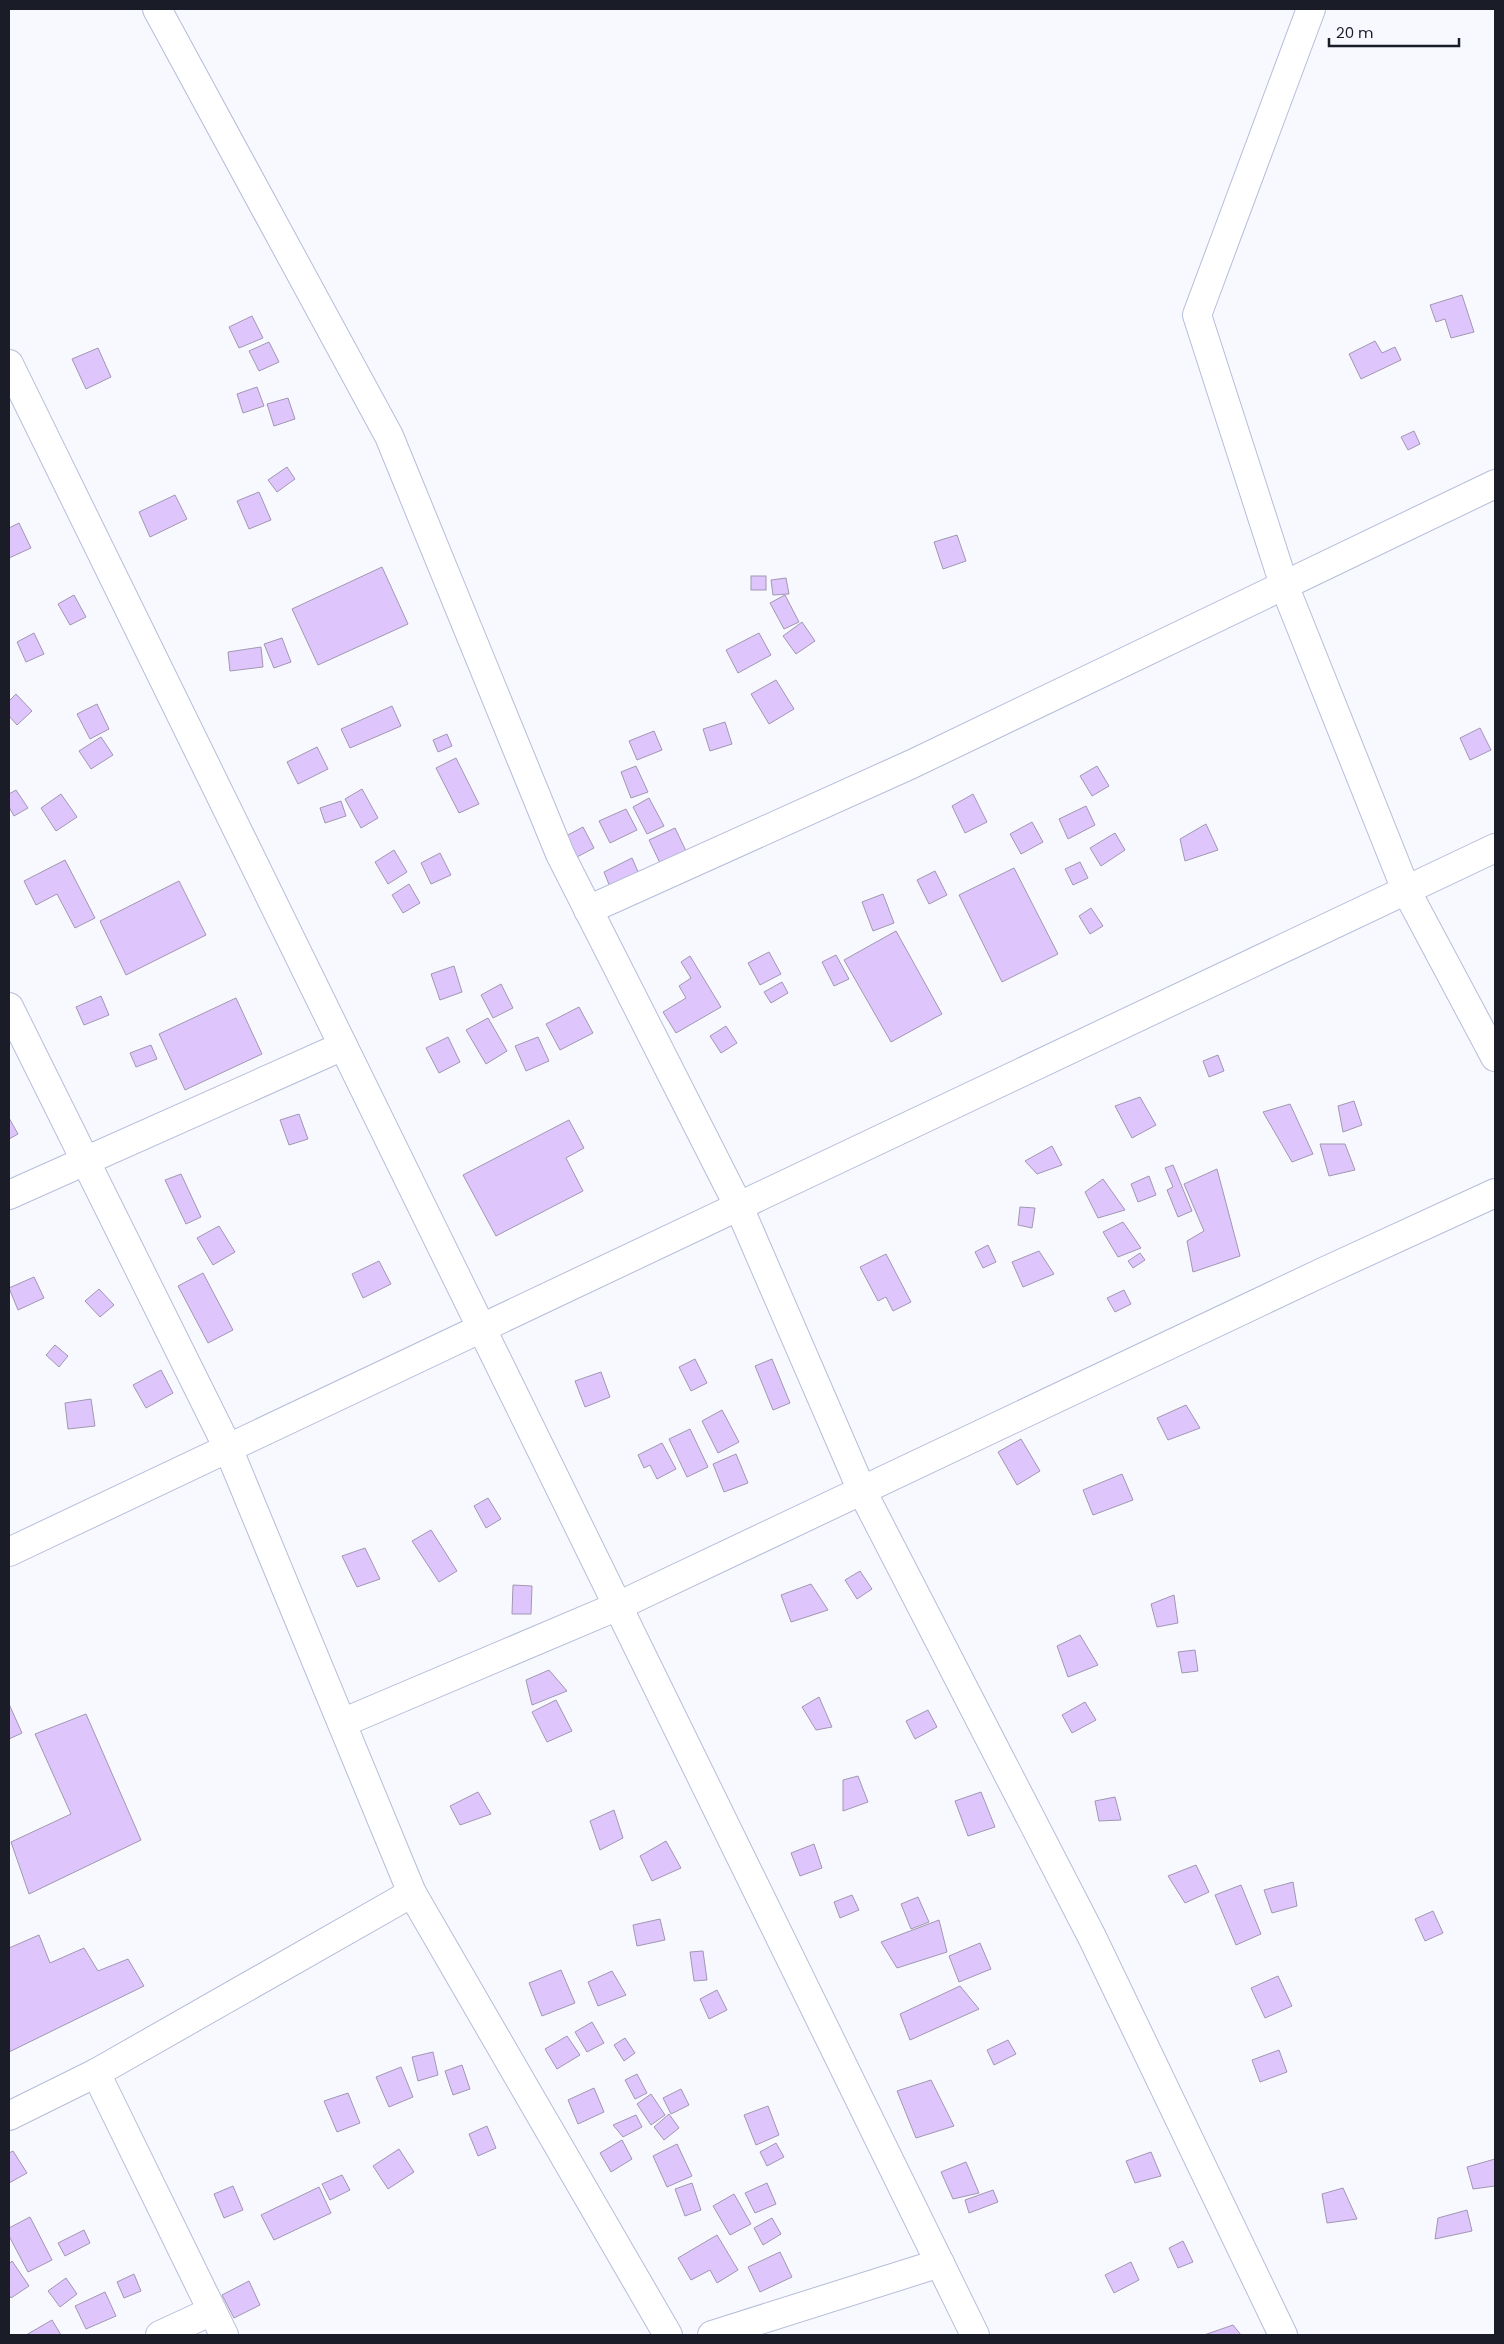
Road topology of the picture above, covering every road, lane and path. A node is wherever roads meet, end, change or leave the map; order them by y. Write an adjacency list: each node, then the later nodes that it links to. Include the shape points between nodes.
1 (157, 9): 8 (street, via 389,436 560,854)
2 (1311, 9): 5 (street, via 1197,315)
3 (9, 364): 10 (street)
4 (1495, 484): 5 (street)
5 (1284, 585): 7 (street); 8 (street, via 912,764)
6 (1495, 848): 7 (street)
7 (1406, 890): 11 (street); 15 (street)
8 (588, 910): 15 (street)
9 (9, 1007): 12 (street)
10 (343, 1046): 12 (street); 16 (street)
11 (1495, 1057)
12 (86, 1161): 14 (street); 17 (street)
13 (1495, 1193): 18 (street)
14 (9, 1195)
15 (739, 1207): 16 (street); 18 (street)
16 (482, 1329): 17 (street); 20 (street)
17 (228, 1448): 19 (street); 21 (street)
18 (862, 1491): 20 (street); 31 (street, via 1092,1937)
19 (9, 1552)
20 (618, 1606): 21 (street); 25 (street)
21 (342, 1723): 22 (street)
22 (412, 1893): 23 (street); 28 (street)
23 (96, 2073): 24 (street); 26 (street)
24 (9, 2116)
25 (940, 2263): 29 (street); 30 (street)
26 (218, 2323): 27 (street)
27 (160, 2335)
28 (668, 2335)
29 (712, 2335)
30 (975, 2335)
31 (1283, 2335)

